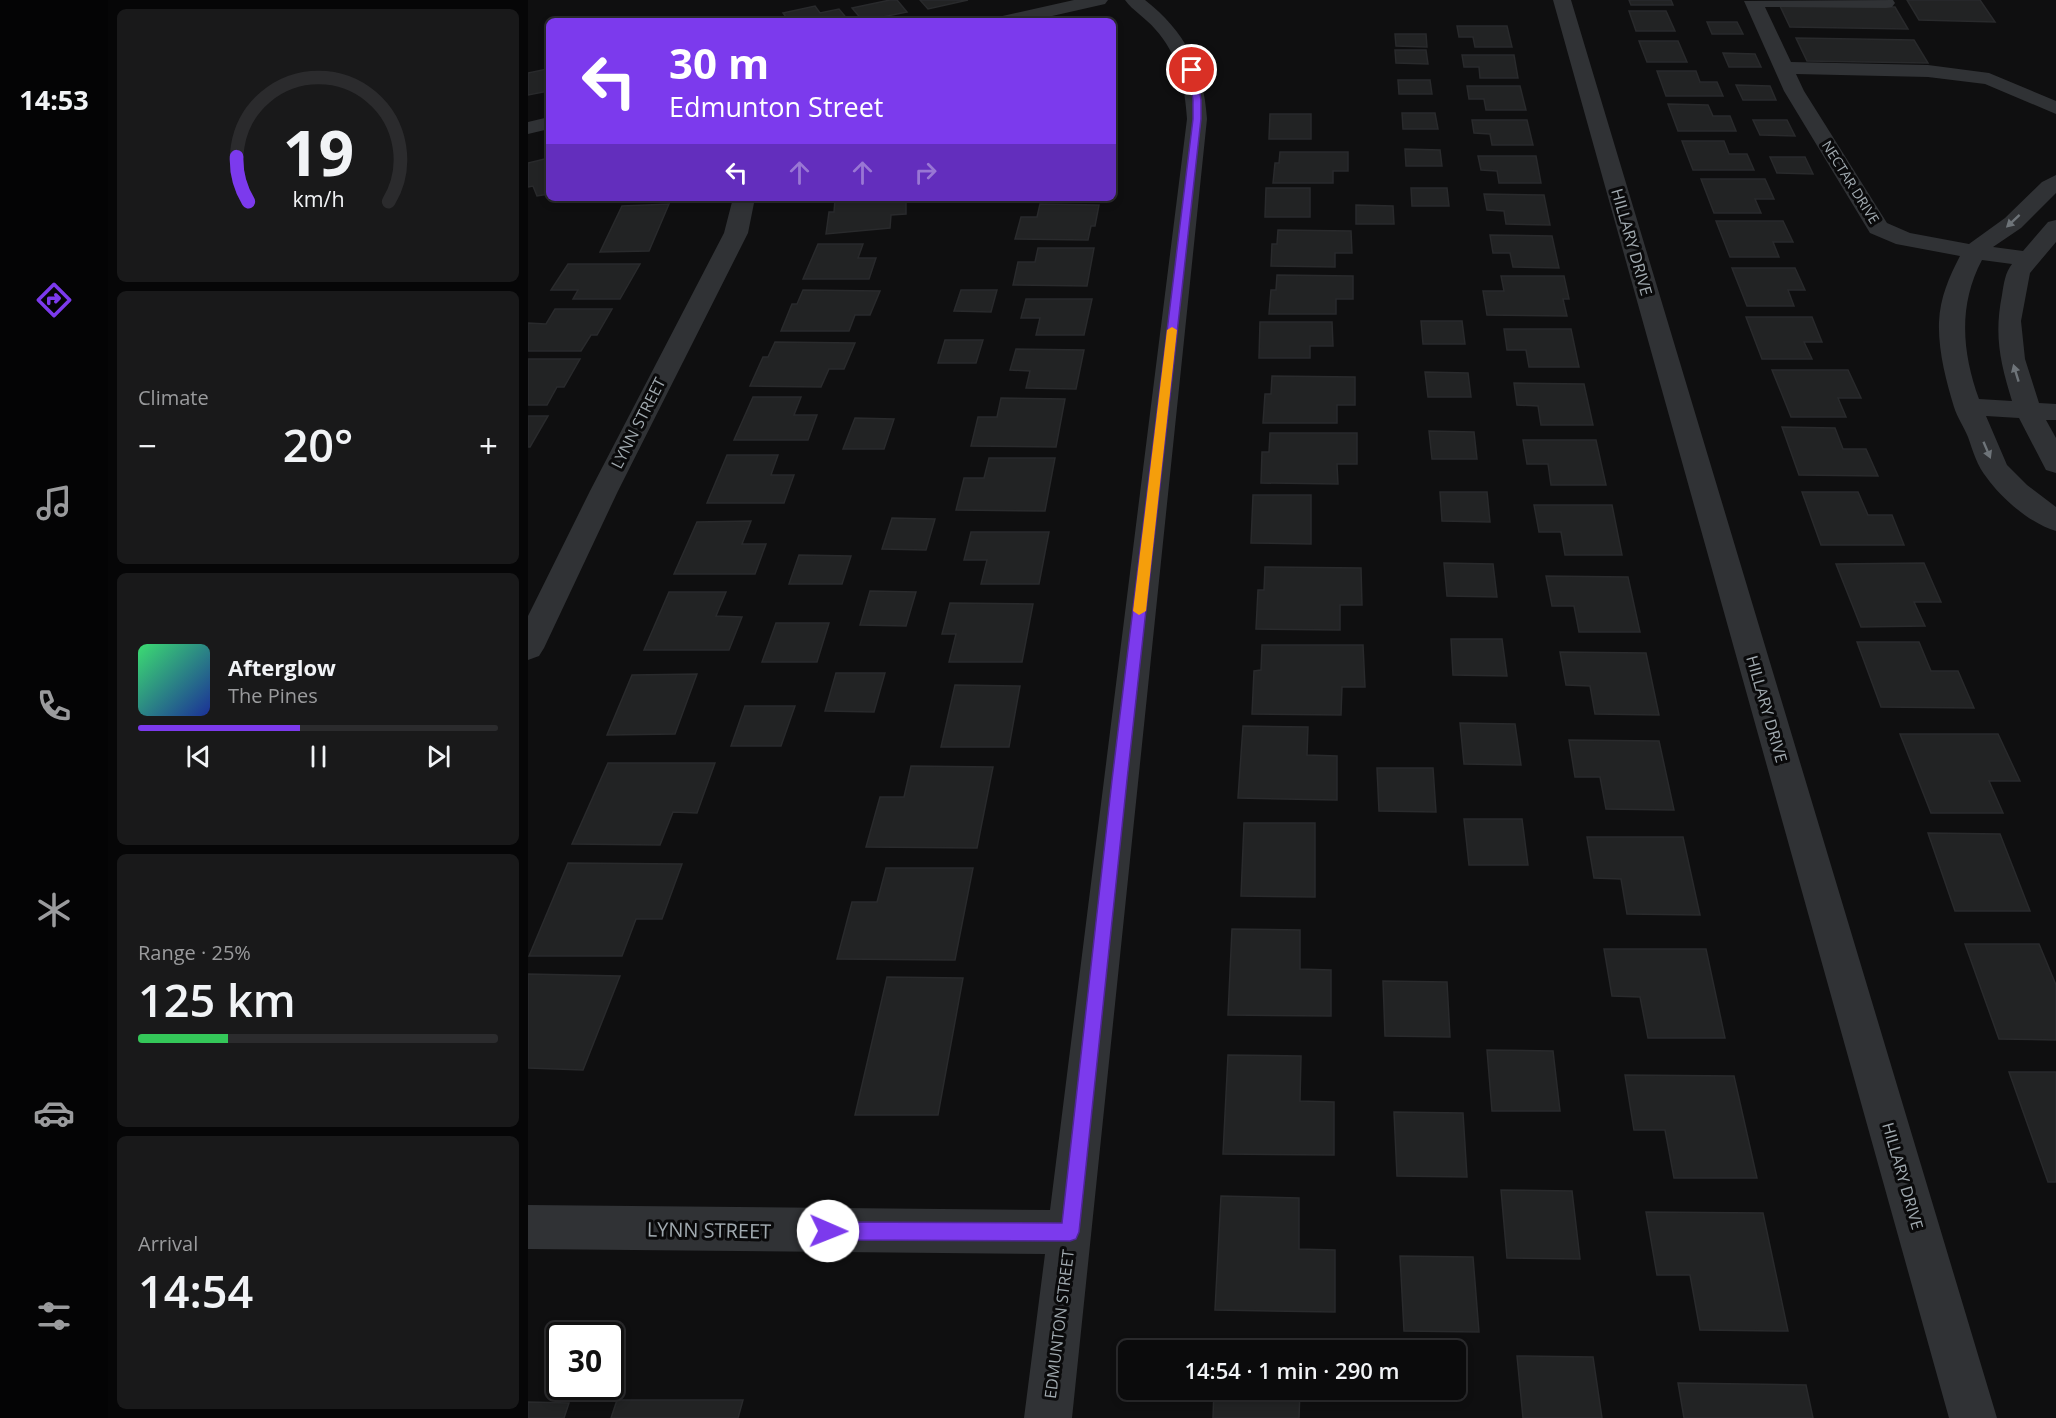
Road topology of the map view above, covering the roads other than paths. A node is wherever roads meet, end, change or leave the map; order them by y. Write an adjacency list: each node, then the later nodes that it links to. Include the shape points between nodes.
1 (1099, 0): 6 (street)
2 (1134, 0): 23 (street, EDMUNTON STREET, via 1178,43 1192,70 1197,119)
3 (1562, 0): 25 (street, HILLARY DRIVE)
4 (1753, 0): 5 (street, via 1886,3); 7 (street, NECTAR DRIVE)
5 (1884, 0)
6 (1018, 18)
7 (1784, 68): 8 (street, via 1928,70 1989,79); 14 (street, NECTAR DRIVE, via 1794,91 1878,228 1904,239)
8 (2056, 108)
9 (546, 124): 10 (street)
10 (528, 128)
11 (2056, 182): 14 (street, one-way to 14, via 2038,195 2013,223)
12 (743, 201): 21 (street, LYNN STREET, via 735,233)
13 (2056, 227): 15 (street)
14 (1974, 252): 15 (street, NECTAR DRIVE); 16 (street, via 1958,287 1951,325 1953,358)
15 (2028, 259): 17 (street, one-way to 15, via 2012,359 2009,321 2018,272)
16 (1968, 405): 17 (street); 20 (street, one-way to 20, via 1995,470 2027,501)
17 (2028, 410): 18 (street); 19 (street)
18 (2056, 412)
19 (2056, 464)
20 (2056, 520)
21 (528, 648)
22 (528, 1227): 23 (street, LYNN STREET)
23 (1070, 1232): 24 (street, EDMUNTON STREET)
24 (1048, 1418)
25 (1973, 1418)

